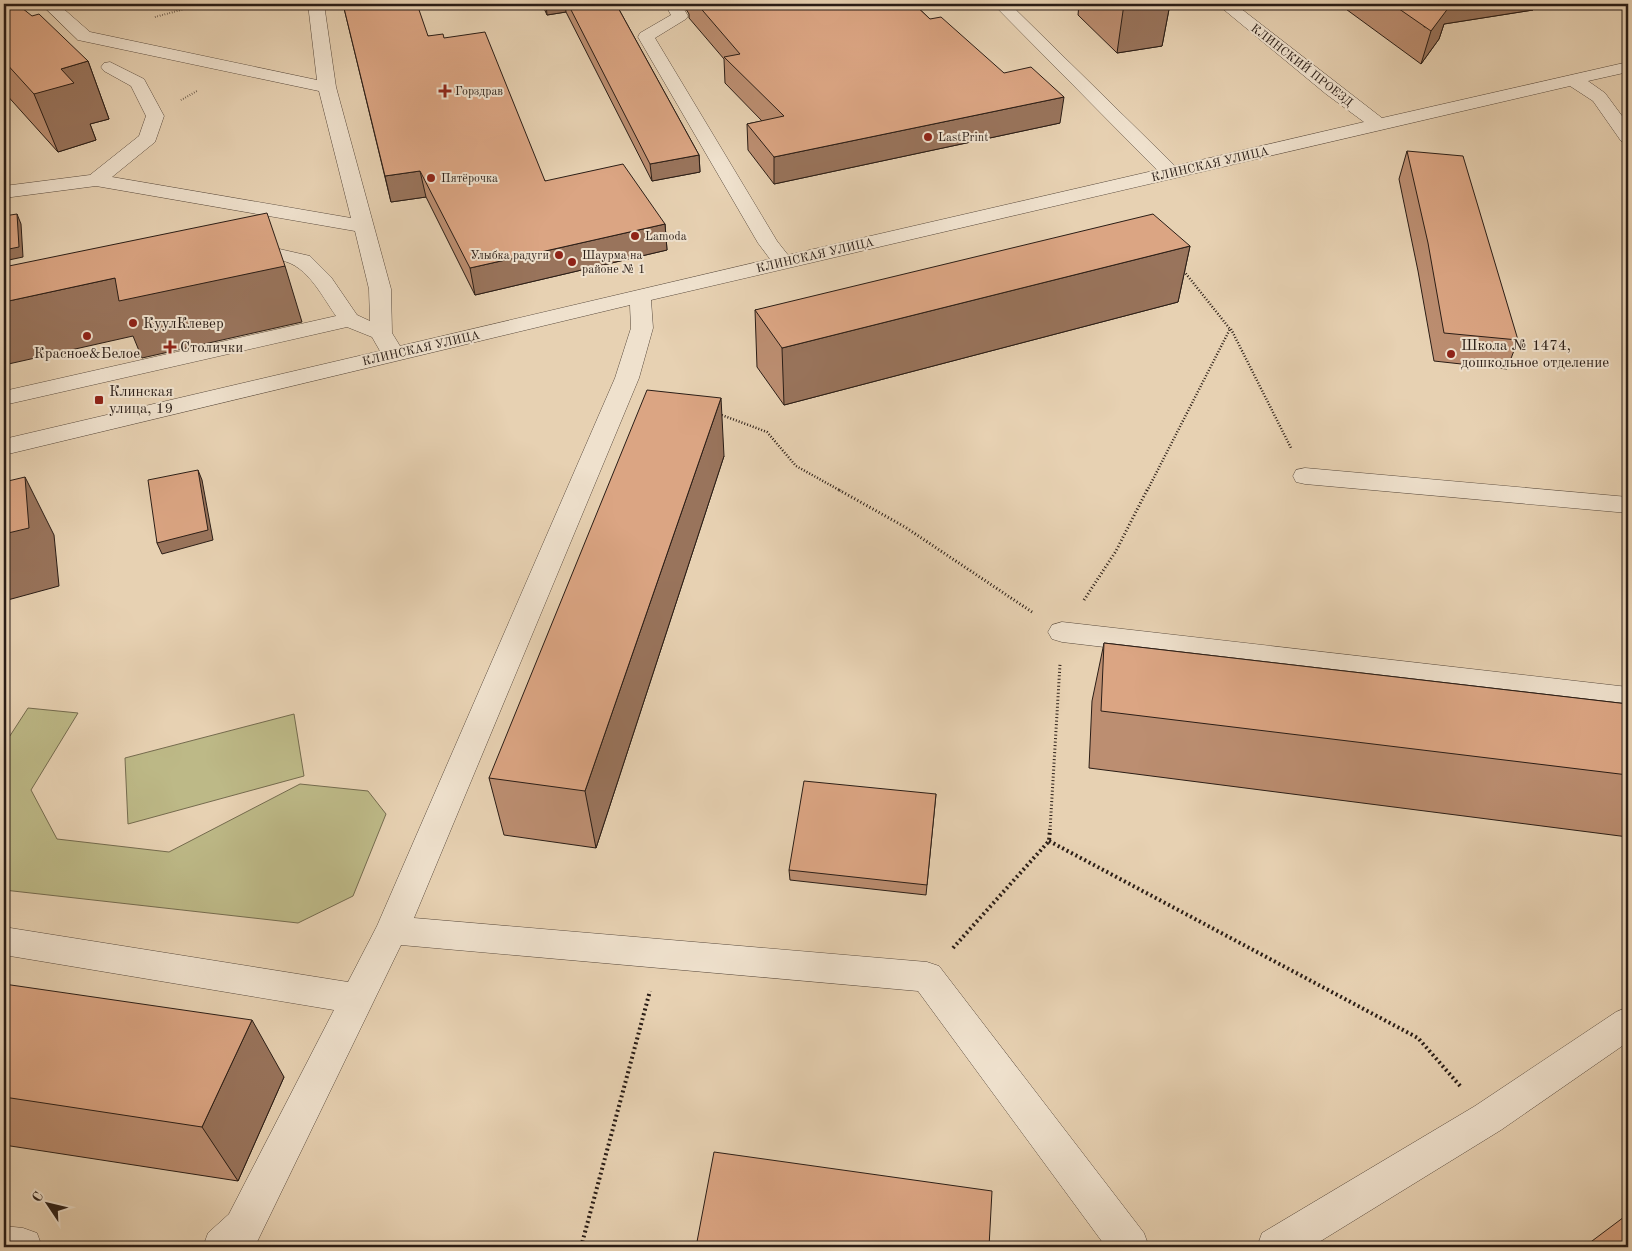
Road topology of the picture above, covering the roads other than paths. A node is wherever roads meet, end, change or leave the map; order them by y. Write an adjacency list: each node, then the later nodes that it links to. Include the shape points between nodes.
1 (49, 4): 6 (street)
2 (316, 4): 11 (street)
3 (673, 4): 18 (street, via 680,16 646,37 768,243)
4 (1001, 4): 14 (street)
5 (1225, 4): 12 (street, КЛИНСКИЙ ПРОЕЗД)
6 (84, 36): 7 (street); 11 (street)
7 (66, 42)
8 (110, 67): 15 (street, via 138,83 156,116 148,138)
9 (1628, 68): 10 (street, КЛИНСКАЯ УЛИЦА)
10 (1574, 80): 12 (street, КЛИНСКАЯ УЛИЦА); 13 (street, via 1599,97)
11 (327, 86): 17 (street)
12 (1379, 125): 14 (street, КЛИНСКАЯ УЛИЦА)
13 (1628, 137)
14 (1172, 173): 18 (street, КЛИНСКАЯ УЛИЦА)
15 (96, 180): 16 (street); 17 (street)
16 (4, 192)
17 (363, 226): 22 (street, via 380,289)
18 (783, 262): 20 (street, КЛИНСКАЯ УЛИЦА)
19 (226, 264): 21 (street, via 275,254 303,260 323,282)
20 (640, 296): 23 (street, КЛИНСКАЯ УЛИЦА); 30 (street, via 642,328 628,378)
21 (348, 320): 22 (street); 24 (street)
22 (381, 333): 23 (street)
23 (393, 354): 25 (street, КЛИНСКАЯ УЛИЦА)
24 (4, 398)
25 (4, 447)
26 (1305, 476): 27 (street)
27 (1628, 505)
28 (1062, 632): 29 (street)
29 (1628, 698)
30 (392, 930): 32 (street); 37 (street, via 927,977)
31 (4, 941): 32 (street)
32 (358, 999): 36 (street, via 243,1228)
33 (1628, 1023): 38 (street, via 1488,1118)
34 (4, 1245): 35 (street)
35 (22, 1247)
36 (222, 1247)
37 (1130, 1247)
38 (1276, 1247)

